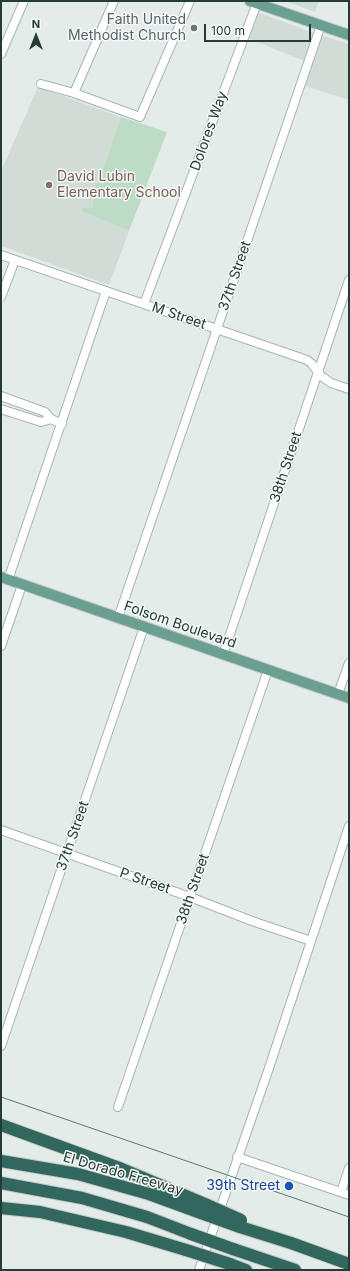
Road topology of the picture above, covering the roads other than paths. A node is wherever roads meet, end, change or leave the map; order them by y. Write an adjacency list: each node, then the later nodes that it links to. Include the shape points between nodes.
1 (24, 1): 7 (street)
2 (114, 1): 9 (street)
3 (190, 1): 9 (street, via 140,117)
4 (253, 2): 5 (main road); 15 (street, Dolores Way)
5 (321, 26): 6 (main road); 16 (street, 37th Street)
6 (349, 35)
7 (1, 54)
8 (41, 84): 9 (street)
9 (74, 93)
10 (1, 255): 11 (street, M Street)
11 (15, 260): 13 (street, M Street); 14 (street)
12 (349, 280): 17 (street, 38th Street)
13 (106, 291): 15 (street, M Street); 22 (street)
14 (1, 297)
15 (144, 304): 16 (street, M Street)
16 (217, 330): 17 (street, M Street, via 307,360); 25 (street, 37th Street)
17 (318, 372): 18 (street, M Street, via 331,382); 28 (street, 38th Street)
18 (349, 389)
19 (1, 396): 21 (street, via 45,412)
20 (1, 409): 21 (street, via 41,422)
21 (51, 419): 22 (street)
22 (62, 424): 23 (street)
23 (5, 579): 24 (main road, Folsom Boulevard)
24 (22, 585): 25 (main road, Folsom Boulevard); 27 (street)
25 (118, 618): 26 (main road, Folsom Boulevard)
26 (144, 627): 28 (main road, Folsom Boulevard); 35 (street, 37th Street)
27 (1, 646)
28 (223, 655): 30 (main road, Folsom Boulevard)
29 (349, 663): 31 (street)
30 (268, 670): 31 (main road, Folsom Boulevard); 36 (street, 38th Street)
31 (338, 694): 32 (main road, Folsom Boulevard)
32 (349, 698)
33 (349, 826): 37 (street)
34 (1, 830): 35 (street, P Street)
35 (67, 853): 36 (street, P Street); 38 (street, 37th Street)
36 (190, 897): 37 (street, P Street); 39 (street, 38th Street)
37 (311, 941): 41 (street)
38 (1, 1046)
39 (118, 1107)
40 (1, 1125): 48 (highway, via 122,1169)
41 (238, 1157): 45 (street); 50 (street)
42 (1, 1161): 48 (highway, El Dorado Freeway, via 78,1174)
43 (349, 1168): 45 (street)
44 (1, 1183): 52 (highway, bridge, via 82,1198 147,1217)
45 (341, 1192): 46 (street)
46 (349, 1195)
47 (1, 1208): 51 (highway, bridge, via 40,1212 126,1232)
48 (203, 1209): 49 (highway, bridge)
49 (349, 1264)
50 (199, 1270)
51 (246, 1270)
52 (295, 1270)

